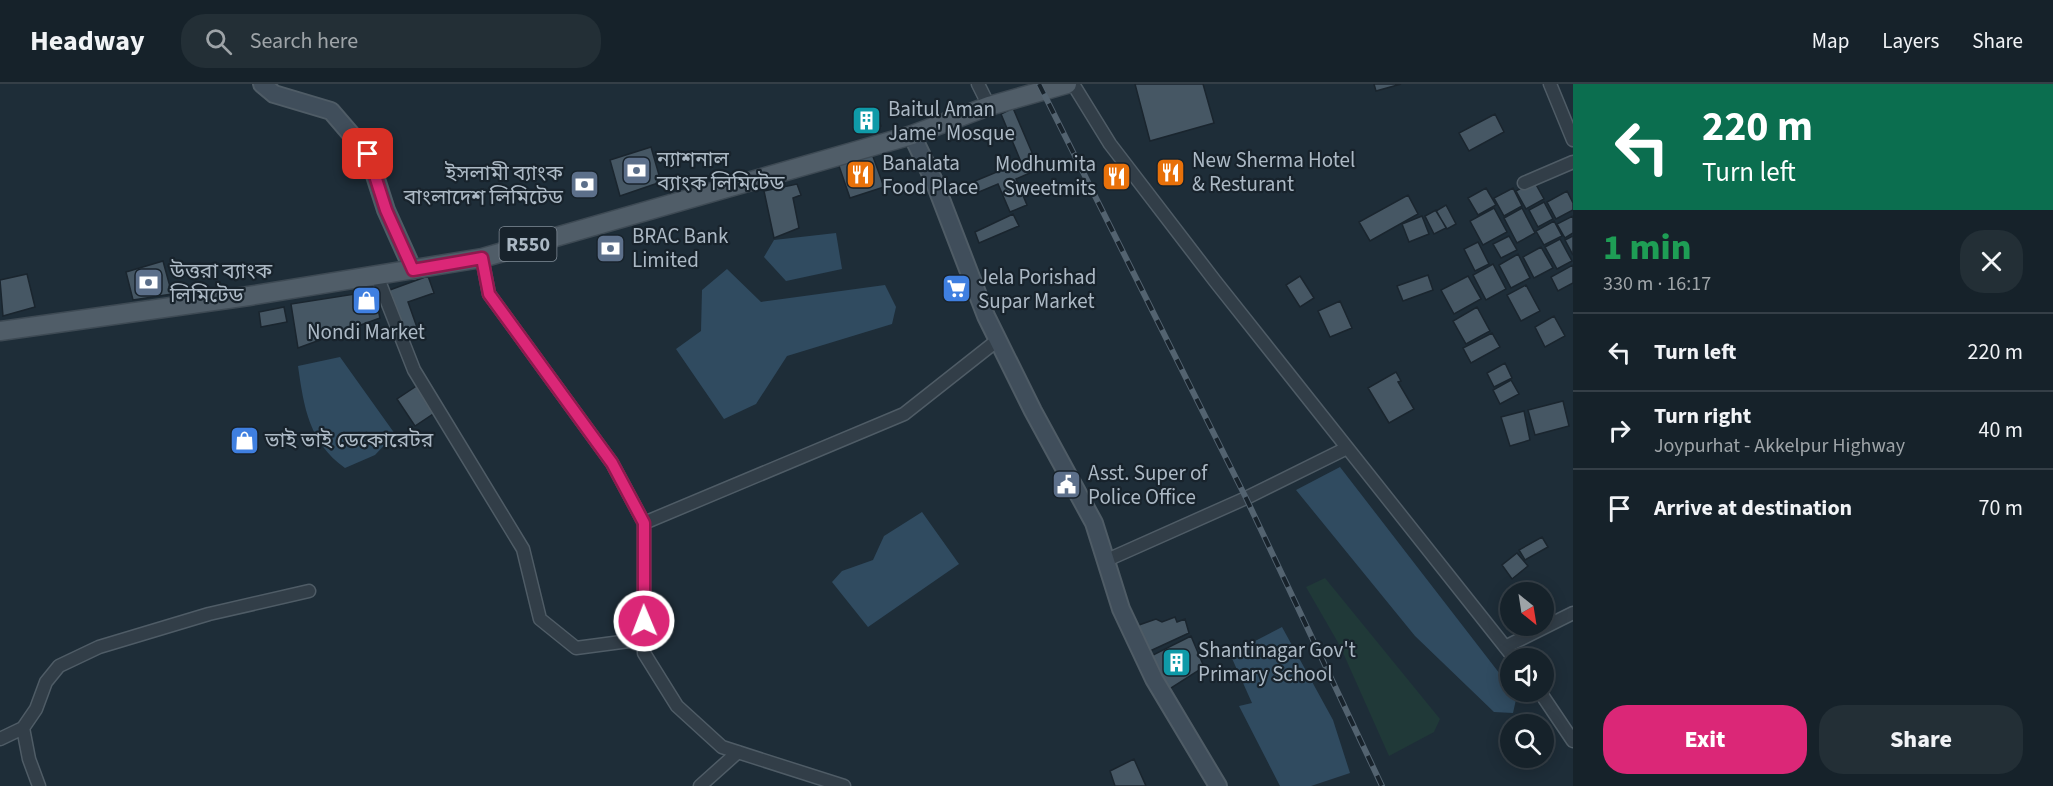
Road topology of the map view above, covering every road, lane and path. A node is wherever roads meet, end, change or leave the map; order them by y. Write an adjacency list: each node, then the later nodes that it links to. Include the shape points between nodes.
1 (262, 84): 12 (main road, via 274,94 331,111 368,154 386,210)
2 (978, 84): 6 (street)
3 (1067, 84): 6 (main road, R550)
4 (1073, 84): 16 (street, via 1110,144)
5 (1550, 84): 8 (street)
6 (988, 106): 7 (main road, R550)
7 (912, 135): 11 (main road, R550); 15 (main road)
8 (1573, 140)
9 (1573, 162): 10 (street)
10 (1524, 183)
11 (482, 258): 12 (main road, R550); 17 (street, via 489,294 612,463)
12 (413, 270): 13 (main road, R550)
13 (377, 276): 14 (main road, R550); 21 (street, via 414,370 523,549 540,619 576,648)
14 (0, 331)
15 (999, 339): 17 (street, via 904,414); 18 (main road, via 1094,523)
16 (1347, 448): 18 (street); 22 (street)
17 (644, 523): 21 (street)
18 (1107, 560): 31 (main road, via 1121,609 1154,680)
19 (309, 591): 24 (street, via 209,614 99,647 59,666 46,682 36,709)
20 (1573, 613): 22 (street)
21 (644, 639): 27 (street, via 644,653 677,706 722,747)
22 (1505, 647)
23 (1547, 702): 25 (street)
24 (23, 728): 26 (street); 28 (street)
25 (1572, 737)
26 (0, 739)
27 (738, 752): 29 (street); 30 (street)
28 (39, 786)
29 (700, 786)
30 (844, 786)
31 (1218, 786)

